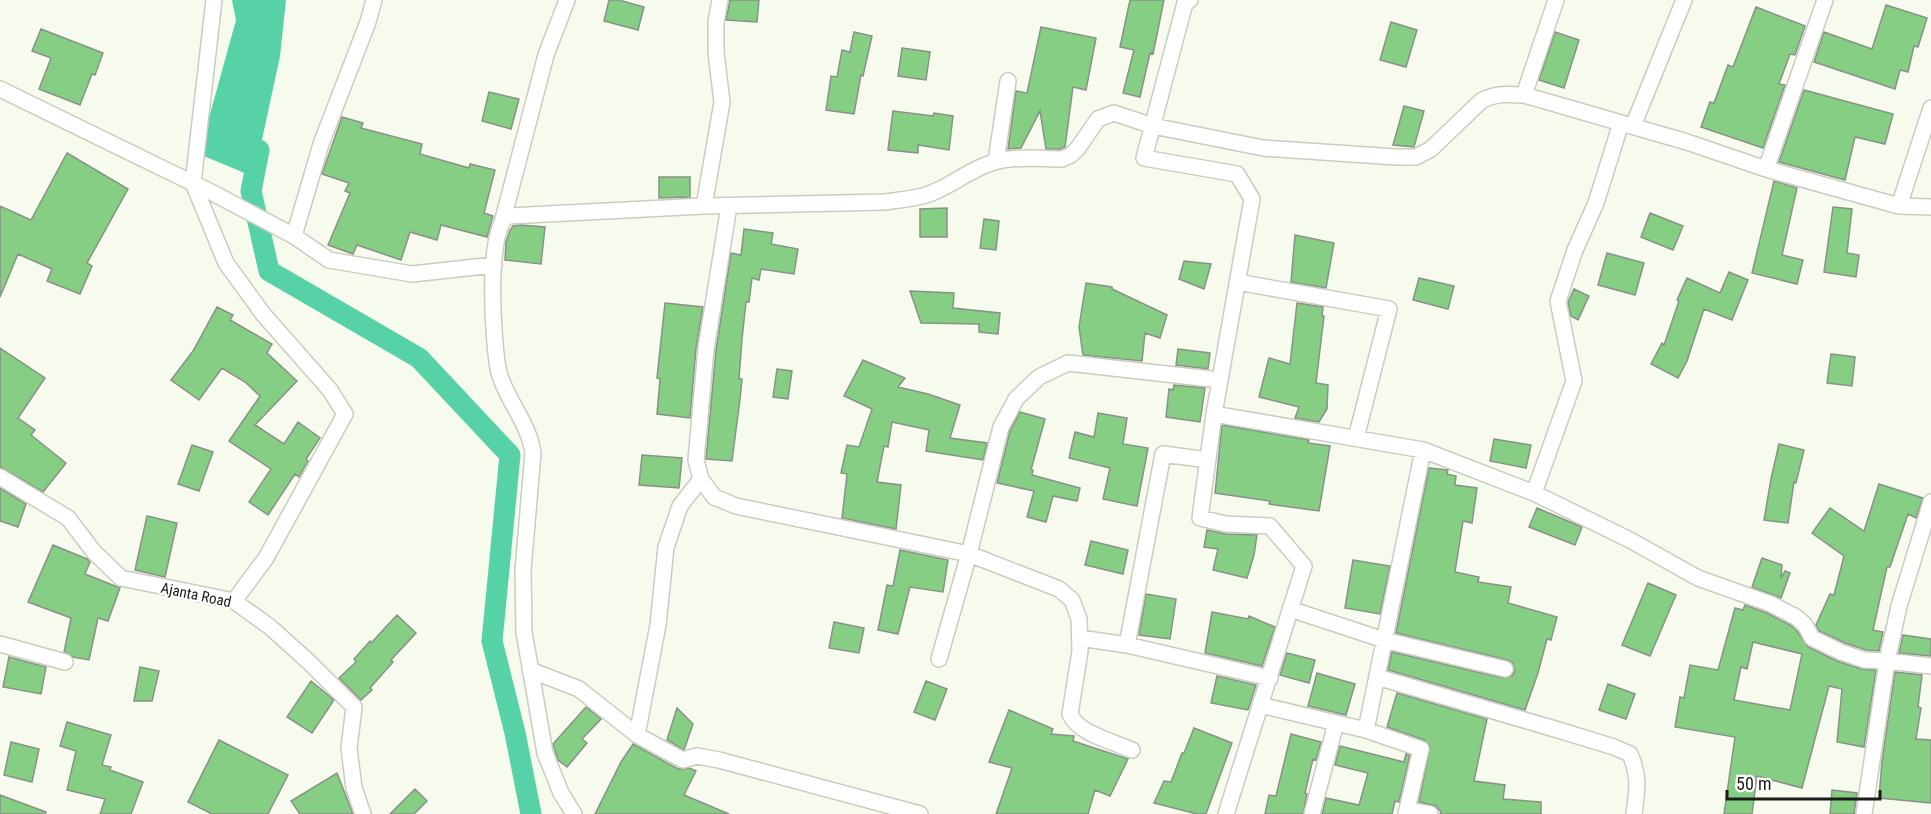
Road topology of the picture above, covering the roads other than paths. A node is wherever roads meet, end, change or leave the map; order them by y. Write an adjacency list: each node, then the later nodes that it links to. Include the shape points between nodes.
1 (214, 0): 17 (street)
2 (374, 0): 23 (street, via 321,144)
3 (567, 0): 22 (street, via 546,55)
4 (720, 0): 18 (street, via 716,53 722,102)
5 (1190, 0): 14 (street, via 1185,3)
6 (1556, 0): 11 (street)
7 (1684, 0): 13 (street)
8 (1825, 0): 16 (street)
9 (1008, 81): 15 (street)
10 (0, 89): 17 (street)
11 (1524, 95): 13 (street); 14 (street, via 1490,96 1431,149 1416,157 1263,148)
12 (1931, 108): 20 (street)
13 (1627, 125): 16 (street); 33 (street, via 1558,301 1574,381)
14 (1153, 126): 15 (street, via 1114,113 1098,119 1078,148 1062,159); 25 (street, via 1144,158 1237,174 1252,199)
15 (996, 161): 19 (street, via 927,195 904,200)
16 (1766, 169): 20 (street)
17 (193, 183): 23 (street); 36 (street, via 226,263 263,314 330,390 345,414 266,558)
18 (704, 206): 19 (street); 22 (street, via 547,213)
19 (729, 206): 32 (street, via 703,369 696,460)
20 (1899, 206): 21 (street)
21 (1931, 207)
22 (503, 219): 24 (street)
23 (294, 236): 24 (street, via 329,260 412,274)
24 (494, 265): 47 (street, via 494,344 499,372 527,430 533,453 523,570 524,632)
25 (1237, 282): 26 (street); 28 (street, via 1389,309)
26 (1220, 380): 27 (street); 35 (street, via 1068,363 1039,377 1016,399 1002,427)
27 (1214, 414): 28 (street); 30 (street)
28 (1356, 438): 29 (street)
29 (1423, 450): 33 (street); 39 (street)
30 (1208, 460): 37 (street, via 1200,518 1226,524 1270,526 1304,566); 41 (street, via 1163,454)
31 (0, 477): 36 (street, Ajanta Road, via 68,518 94,552 121,578)
32 (701, 479): 35 (street, via 714,498 736,506); 53 (street, via 680,506 666,547 658,625)
33 (1534, 493): 43 (street, via 1698,578 1771,604 1796,617 1812,638 1841,652 1864,660)
34 (1931, 502): 43 (street, via 1899,606)
35 (969, 554): 38 (street, via 1059,589 1072,600); 42 (street)
36 (234, 602): 57 (street, Ajanta Road, via 270,627 354,707 349,748 354,788)
37 (1290, 609): 39 (street); 49 (street)
38 (1080, 638): 41 (street); 54 (street, via 1072,720 1079,727)
39 (1384, 640): 46 (street); 48 (street)
40 (0, 644): 44 (street)
41 (1127, 645): 49 (street)
42 (939, 659)
43 (1887, 661): 45 (street); 64 (street)
44 (65, 662)
45 (1931, 666)
46 (1505, 669)
47 (530, 670): 53 (street, via 579,689); 58 (street, via 545,753)
48 (1377, 677): 52 (street); 63 (street, via 1630,754 1638,785)
49 (1270, 678): 50 (street)
50 (1260, 705): 51 (street); 60 (street)
51 (1336, 723): 52 (street); 61 (street)
52 (1366, 730): 56 (street, via 1421,749)
53 (637, 735): 55 (street, via 683,760 697,756 719,760)
54 (1132, 750)
55 (888, 810): 59 (street)
56 (1407, 812): 62 (street)
57 (363, 814)
58 (574, 814)
59 (920, 814)
60 (1226, 814)
61 (1312, 814)
62 (1430, 814)
63 (1634, 814)
64 (1864, 814)

